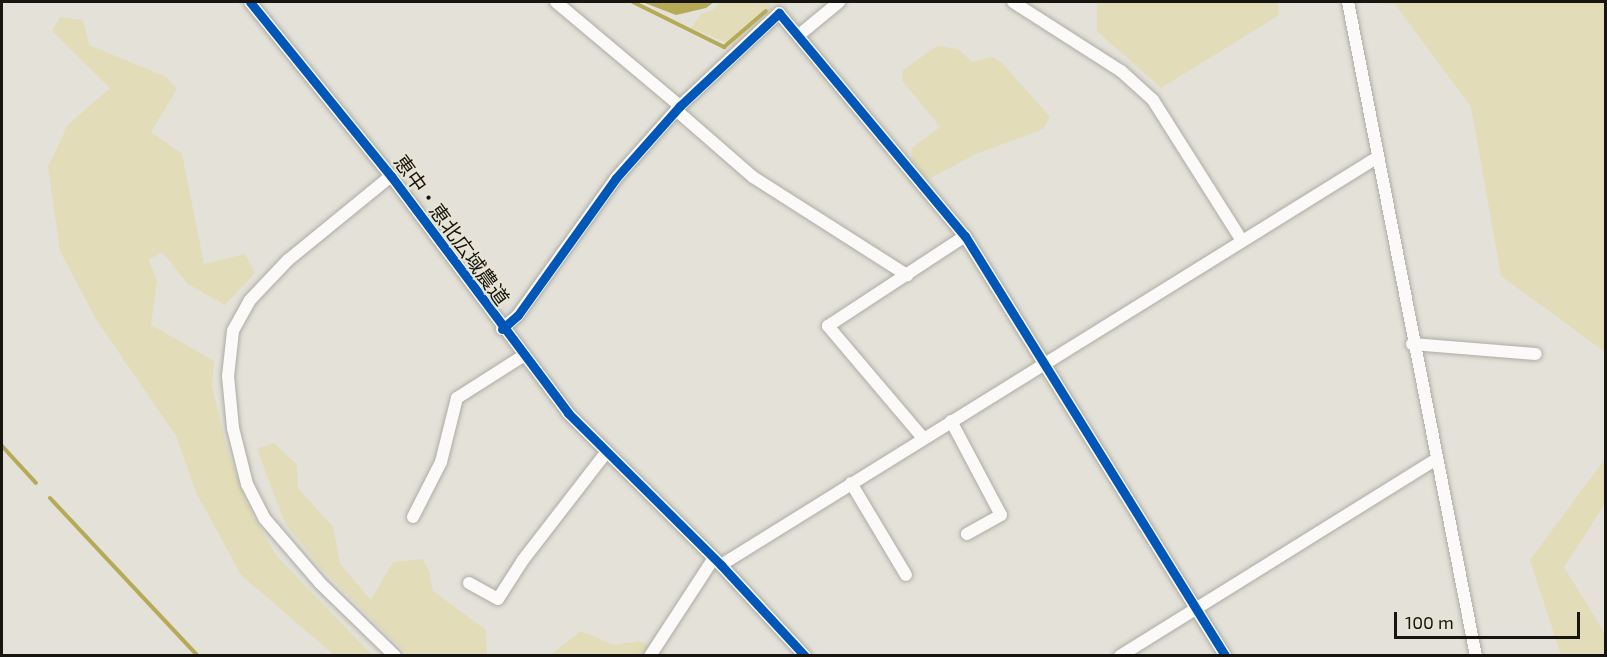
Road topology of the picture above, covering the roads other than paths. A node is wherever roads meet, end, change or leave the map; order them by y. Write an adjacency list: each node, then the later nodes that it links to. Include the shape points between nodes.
1 (250, 2): 9 (street, 恵中・恵北広域農道)
2 (556, 2): 7 (street)
3 (839, 2): 6 (street)
4 (1013, 2): 11 (street, via 1120,71 1153,100)
5 (1348, 2): 8 (street)
6 (799, 35): 7 (street, via 779,14); 10 (street)
7 (678, 108): 12 (street, via 753,177); 13 (street, via 615,178 518,315)
8 (1378, 157): 11 (street); 14 (street)
9 (392, 176): 13 (street, 恵中・恵北広域農道); 29 (street, 恵中・恵北広域農道, via 288,260 250,300 233,331 228,376 233,428 247,484 265,519 320,584)
10 (965, 236): 12 (street); 17 (street)
11 (1242, 239): 17 (street)
12 (906, 275): 19 (street, via 828,327)
13 (502, 329): 16 (street, 恵中・恵北広域農道)
14 (1412, 344): 15 (street); 21 (street)
15 (1536, 354)
16 (523, 356): 20 (street, 恵中・恵北広域農道); 23 (street, via 457,398 441,462)
17 (1044, 365): 18 (street); 28 (street)
18 (951, 421): 19 (street); 24 (street, via 1001,515)
19 (923, 438): 22 (street)
20 (605, 454): 25 (street, 恵中・恵北広域農道); 27 (street, via 523,560 498,599)
21 (1437, 459): 28 (street); 34 (street)
22 (851, 483): 25 (street); 26 (street)
23 (413, 517)
24 (968, 534)
25 (718, 562): 30 (street); 31 (street, 恵中・恵北広域農道)
26 (906, 575)
27 (469, 583)
28 (1196, 610): 32 (street); 33 (street)
29 (395, 656)
30 (650, 656)
31 (805, 656)
32 (1120, 656)
33 (1225, 656)
34 (1476, 656)

